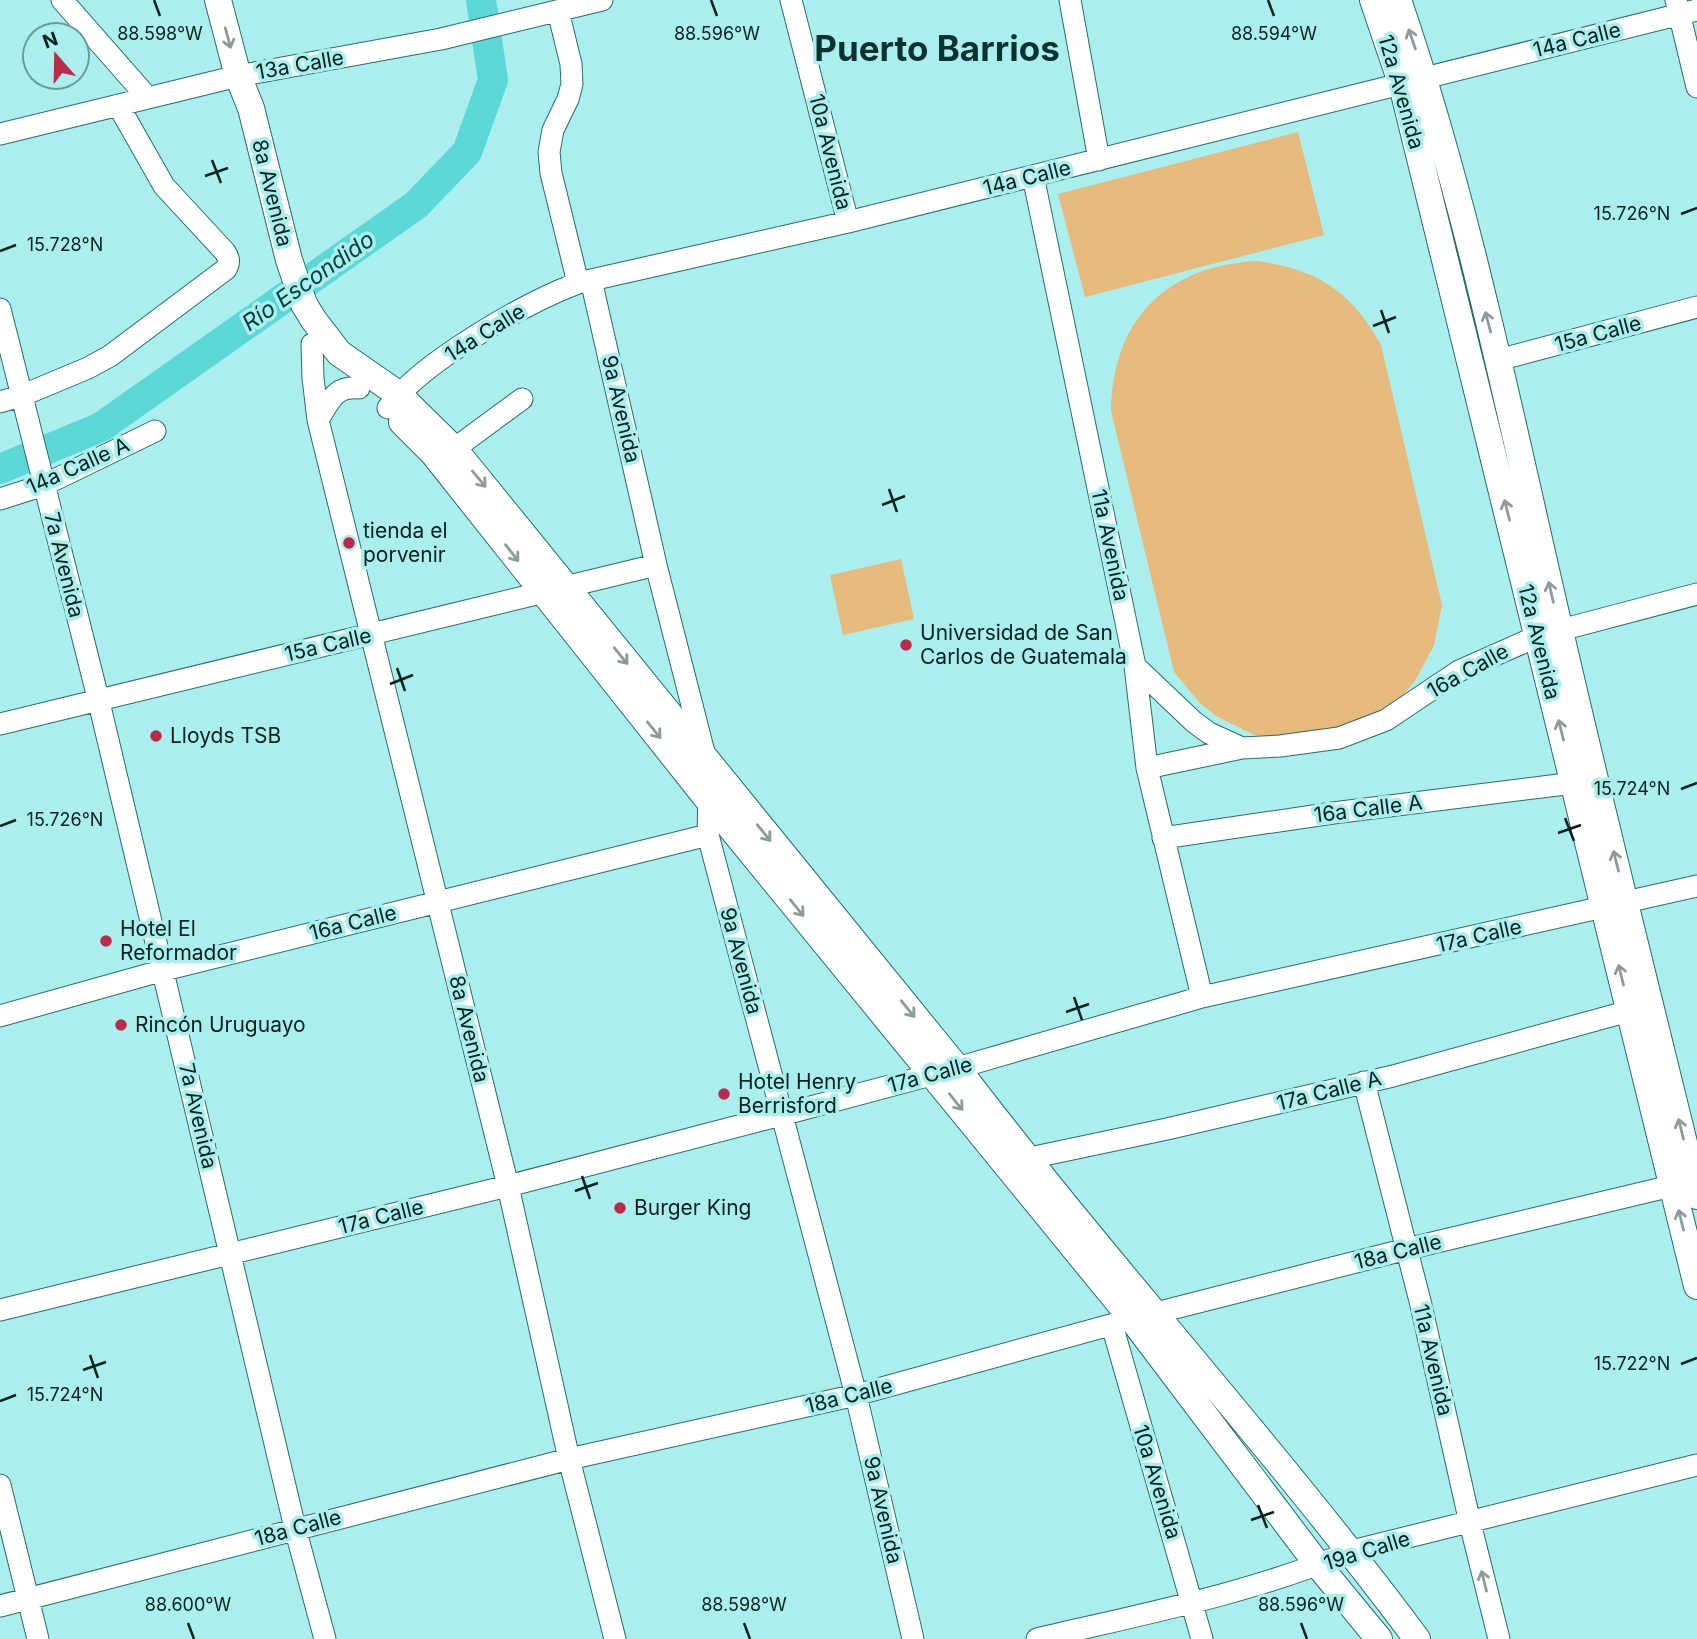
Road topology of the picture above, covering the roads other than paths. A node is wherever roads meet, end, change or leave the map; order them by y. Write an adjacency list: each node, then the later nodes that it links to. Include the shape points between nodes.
1 (61, 0): 13 (street)
2 (218, 0): 10 (main road, 8a Avenida, one-way to 10)
3 (602, 0): 9 (street, 13a Calle)
4 (791, 0): 18 (street, 10a Avenida)
5 (1070, 0): 16 (street)
6 (1373, 0): 11 (main road, 12a Avenida)
7 (1398, 0): 11 (main road, 12a Avenida, one-way to 7)
8 (1685, 8): 11 (street, 14a Calle); 12 (street)
9 (553, 12): 10 (street, 13a Calle, via 442,39); 19 (street, 9a Avenida, via 571,64 572,84 552,130 551,173)
10 (238, 76): 13 (street, 13a Calle); 20 (main road, 8a Avenida, via 251,108)
11 (1414, 82): 16 (street, 14a Calle); 24 (main road, 12a Avenida, one-way to 11); 38 (main road, 12a Avenida, one-way to 11)
12 (1697, 87)
13 (148, 98): 14 (street, 13a Calle)
14 (118, 105): 15 (street, 13a Calle); 26 (street, via 164,186 229,258 226,269 110,356)
15 (0, 134)
16 (1099, 160): 17 (street, 14a Calle)
17 (1033, 176): 18 (street, 14a Calle); 40 (street, 11a Avenida)
18 (848, 222): 19 (street, 14a Calle)
19 (584, 281): 28 (street, 14a Calle, via 550,293 474,338); 35 (street, 9a Avenida)
20 (297, 306): 23 (main road, 8a Avenida, via 299,325); 28 (main road, 8a Avenida, via 339,353)
21 (1697, 307): 24 (street, 15a Calle)
22 (0, 309): 26 (street, 7a Avenida)
23 (312, 344): 25 (main road, 8a Avenida); 30 (street, 8a Avenida)
24 (1498, 360): 38 (main road, 12a Avenida, one-way to 24)
25 (359, 388): 28 (main road, 8a Avenida); 30 (street, via 348,387 334,394)
26 (21, 396): 29 (street); 33 (street, 7a Avenida)
27 (522, 399): 32 (street)
28 (393, 401): 32 (main road); 36 (main road, one-way to 36)
29 (0, 402)
30 (318, 420): 39 (street, 8a Avenida)
31 (155, 431): 33 (street, 14a Calle A)
32 (454, 449): 36 (main road, one-way to 36)
33 (42, 479): 34 (street, 14a Calle A); 41 (street, 7a Avenida)
34 (0, 499)
35 (656, 565): 36 (street, 15a Calle); 44 (street, 9a Avenida)
36 (555, 590): 39 (street, 15a Calle); 44 (main road, one-way to 44); 47 (main road, one-way to 47)
37 (1697, 594): 38 (street, 16a Calle)
38 (1548, 633): 43 (street, 16a Calle, via 1460,671 1386,720 1339,738); 46 (main road, 12a Avenida, one-way to 38); 52 (main road, 12a Avenida, one-way to 38)
39 (371, 635): 41 (street, 15a Calle); 51 (street, 8a Avenida)
40 (1135, 666): 43 (street, 16a Calle, via 1194,722); 45 (street, 11a Avenida)
41 (98, 698): 42 (street, 15a Calle); 53 (street, 7a Avenida)
42 (0, 724)
43 (1242, 748): 45 (street, 16a Calle)
44 (706, 761): 47 (street, 9a Avenida); 57 (main road, one-way to 57)
45 (1147, 768): 49 (street, 11a Avenida)
46 (1574, 783): 49 (street, 16a Calle A); 52 (main road, 12a Avenida)
47 (709, 801): 48 (street, 9a Avenida); 57 (main road, one-way to 57)
48 (708, 835): 51 (street, 16a Calle); 59 (street, 9a Avenida)
49 (1163, 838): 54 (street, 11a Avenida)
50 (1697, 886): 52 (street, 17a Calle)
51 (438, 902): 53 (street, 16a Calle); 62 (street, 8a Avenida)
52 (1615, 905): 54 (street, 17a Calle); 55 (main road, 12a Avenida, one-way to 52); 61 (main road, 12a Avenida, one-way to 52)
53 (164, 970): 56 (street, 16a Calle); 64 (street, 7a Avenida)
54 (1202, 997): 57 (street, 17a Calle)
55 (1629, 1011): 58 (street, 17a Calle A); 61 (main road, 12a Avenida)
56 (0, 1016)
57 (945, 1071): 59 (street, 17a Calle); 60 (main road); 67 (main road, one-way to 67)
58 (1364, 1082): 60 (street, 17a Calle A); 63 (street, 11a Avenida)
59 (781, 1115): 62 (street, 17a Calle); 68 (street, 9a Avenida)
60 (1025, 1158): 67 (main road)
61 (1690, 1185): 63 (street, 18a Calle); 65 (main road, 12a Avenida, one-way to 61)
62 (508, 1186): 64 (street, 17a Calle); 69 (street, 8a Avenida)
63 (1407, 1249): 67 (street, 18a Calle); 72 (street, 11a Avenida)
64 (230, 1253): 66 (street, 17a Calle); 73 (street, 7a Avenida)
65 (1697, 1286)
66 (0, 1310)
67 (1132, 1319): 68 (street, 18a Calle); 74 (main road); 75 (main road); 77 (street, 10a Avenida)
68 (856, 1395): 69 (street, 18a Calle); 82 (street, 9a Avenida)
69 (569, 1459): 73 (street, 18a Calle); 81 (street, 8a Avenida)
70 (1697, 1465): 72 (street, 19a Calle)
71 (0, 1485): 76 (street)
72 (1469, 1523): 74 (street, 19a Calle); 87 (street, 11a Avenida, one-way to 72)
73 (295, 1528): 76 (street, 18a Calle); 80 (street, 7a Avenida)
74 (1352, 1551): 75 (street, 19a Calle); 86 (main road)
75 (1318, 1565): 77 (street, 19a Calle); 85 (main road)
76 (28, 1600): 78 (street, 18a Calle); 79 (street)
77 (1193, 1603): 83 (street, 19a Calle); 84 (street, 10a Avenida)
78 (0, 1606)
79 (38, 1639)
80 (325, 1639)
81 (615, 1639)
82 (913, 1639)
83 (1037, 1639)
84 (1202, 1639)
85 (1379, 1639)
86 (1417, 1639)
87 (1499, 1639)

